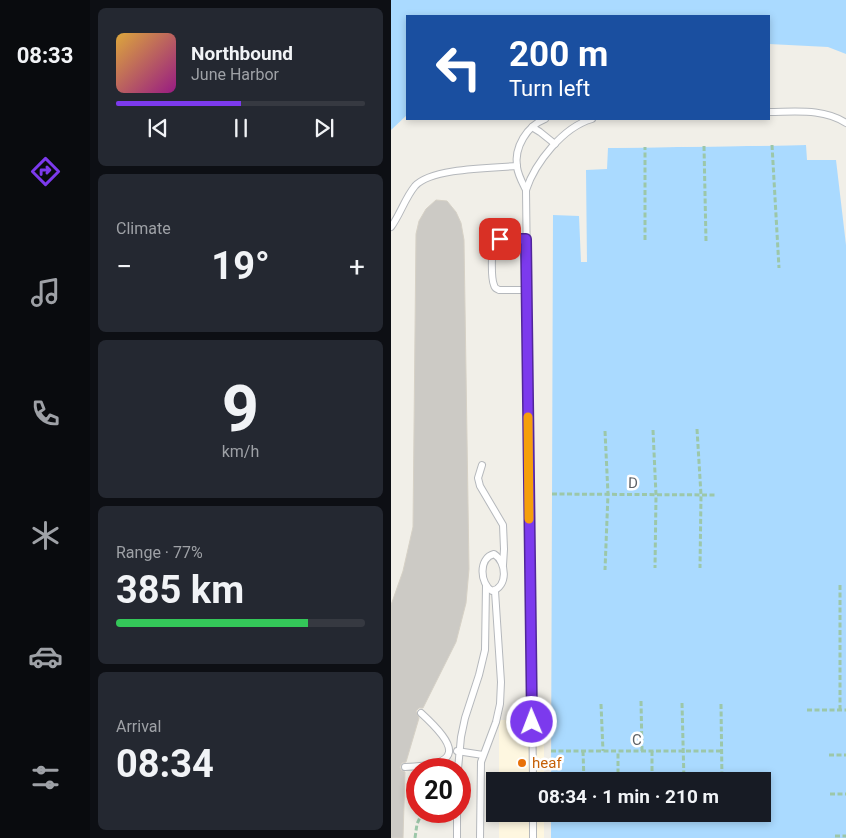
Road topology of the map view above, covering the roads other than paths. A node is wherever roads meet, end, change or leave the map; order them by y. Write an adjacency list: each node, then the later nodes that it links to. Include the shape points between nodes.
1 (770, 112): 4 (lane, via 823,113)
2 (543, 120): 5 (lane)
3 (586, 120): 6 (lane)
4 (846, 123)
5 (532, 127): 6 (lane); 7 (lane, via 523,138)
6 (555, 144): 8 (lane, via 536,167)
7 (517, 166): 8 (lane); 9 (lane, via 426,178 413,188)
8 (526, 190): 10 (lane)
9 (391, 227)
10 (526, 239): 11 (lane); 11 (lane, via 497,240 492,247 494,286 499,290)
11 (526, 290): 22 (lane)
12 (482, 465): 13 (lane, via 480,486 503,525)
13 (503, 565): 14 (lane, via 497,556 487,557 483,574); 15 (lane, via 504,575)
14 (486, 586): 15 (lane); 18 (lane, via 485,650 465,718)
15 (495, 590): 19 (lane, via 500,704)
16 (421, 712): 17 (lane, via 445,736)
17 (449, 750): 18 (lane); 21 (lane, via 440,763)
18 (459, 752): 19 (lane); 20 (lane)
19 (483, 755): 26 (lane)
20 (459, 758)
21 (405, 767)
22 (533, 772)
23 (533, 822): 27 (lane)
24 (457, 823): 25 (lane)
25 (457, 838)
26 (480, 838)
27 (533, 838)

